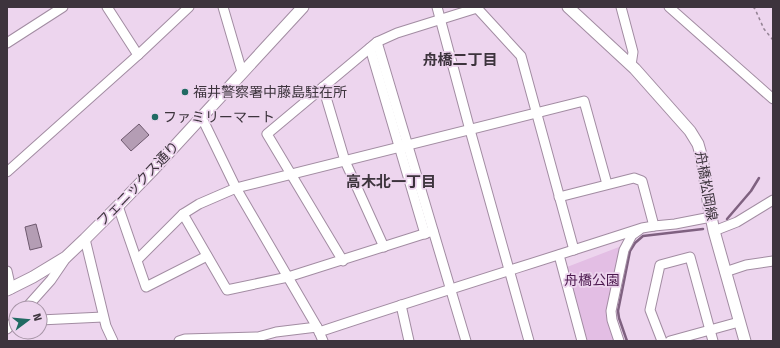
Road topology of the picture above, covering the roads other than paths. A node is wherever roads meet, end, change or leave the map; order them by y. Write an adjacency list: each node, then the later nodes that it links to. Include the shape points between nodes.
1 (63, 7): 12 (street)
2 (107, 7): 14 (street)
3 (189, 7): 14 (street)
4 (224, 7): 16 (street)
5 (303, 7): 16 (main road, フェニックス通り)
6 (437, 7): 11 (street)
7 (568, 7): 15 (main road, 舟橋松岡線)
8 (621, 7): 15 (street, via 633,52)
9 (669, 7): 18 (street)
10 (478, 8): 11 (street); 19 (street, via 521,56)
11 (440, 20): 13 (street, via 397,33); 21 (street)
12 (7, 43)
13 (373, 45): 17 (street); 22 (street)
14 (138, 55): 24 (street)
15 (631, 65): 32 (main road, 舟橋松岡線, via 690,131 698,144)
16 (242, 72): 20 (main road, フェニックス通り)
17 (323, 87): 23 (street); 25 (street, via 267,134)
18 (773, 99)
19 (536, 113): 21 (street); 26 (street, via 584,101); 28 (street)
20 (201, 116): 27 (street); 30 (main road, フェニックス通り)
21 (470, 130): 22 (street); 47 (street)
22 (403, 146): 23 (street); 36 (street)
23 (345, 161): 25 (street); 38 (street)
24 (7, 172)
25 (291, 175): 27 (street); 44 (street)
26 (607, 184): 28 (street); 33 (street, via 634,178 642,181)
27 (236, 188): 31 (street); 49 (street)
28 (559, 196): 39 (street)
29 (773, 200): 35 (street, via 737,222)
30 (118, 206): 37 (main road, フェニックス通り); 43 (street)
31 (183, 214): 41 (street); 43 (street)
32 (711, 217): 33 (street); 35 (main road, 舟橋松岡線)
33 (654, 226): 34 (street)
34 (642, 228): 39 (street); 67 (street, via 632,235 624,250 611,311)
35 (714, 231): 48 (main road, 舟橋松岡線)
36 (429, 232): 38 (street); 50 (street)
37 (85, 240): 42 (main road, フェニックス通り); 54 (street)
38 (384, 247): 44 (street)
39 (574, 250): 40 (street)
40 (558, 255): 47 (street); 66 (street)
41 (207, 256): 43 (street, via 146,288); 49 (street, via 226,290)
42 (66, 257): 51 (main road, フェニックス通り); 52 (street, via 51,280)
43 (137, 260)
44 (343, 261): 49 (street)
45 (772, 263): 48 (street, via 746,265)
46 (7, 271): 51 (street)
47 (509, 271): 50 (street); 65 (street)
48 (726, 272): 56 (main road, 舟橋松岡線)
49 (288, 278): 57 (street)
50 (450, 289): 53 (street); 64 (street)
51 (9, 290)
52 (33, 300)
53 (401, 305): 57 (street); 63 (street)
54 (103, 317): 55 (street); 60 (street)
55 (48, 320)
56 (740, 322): 58 (street); 71 (main road, 舟橋松岡線)
57 (318, 330): 59 (street); 62 (street)
58 (710, 330): 68 (street, via 690,257 660,264 650,310); 69 (street); 70 (street)
59 (200, 340): 61 (street)
60 (113, 341)
61 (179, 341)
62 (323, 341)
63 (409, 341)
64 (466, 341)
65 (529, 341)
66 (582, 341)
67 (619, 341)
68 (662, 341)
69 (670, 341)
70 (713, 341)
71 (744, 341)

